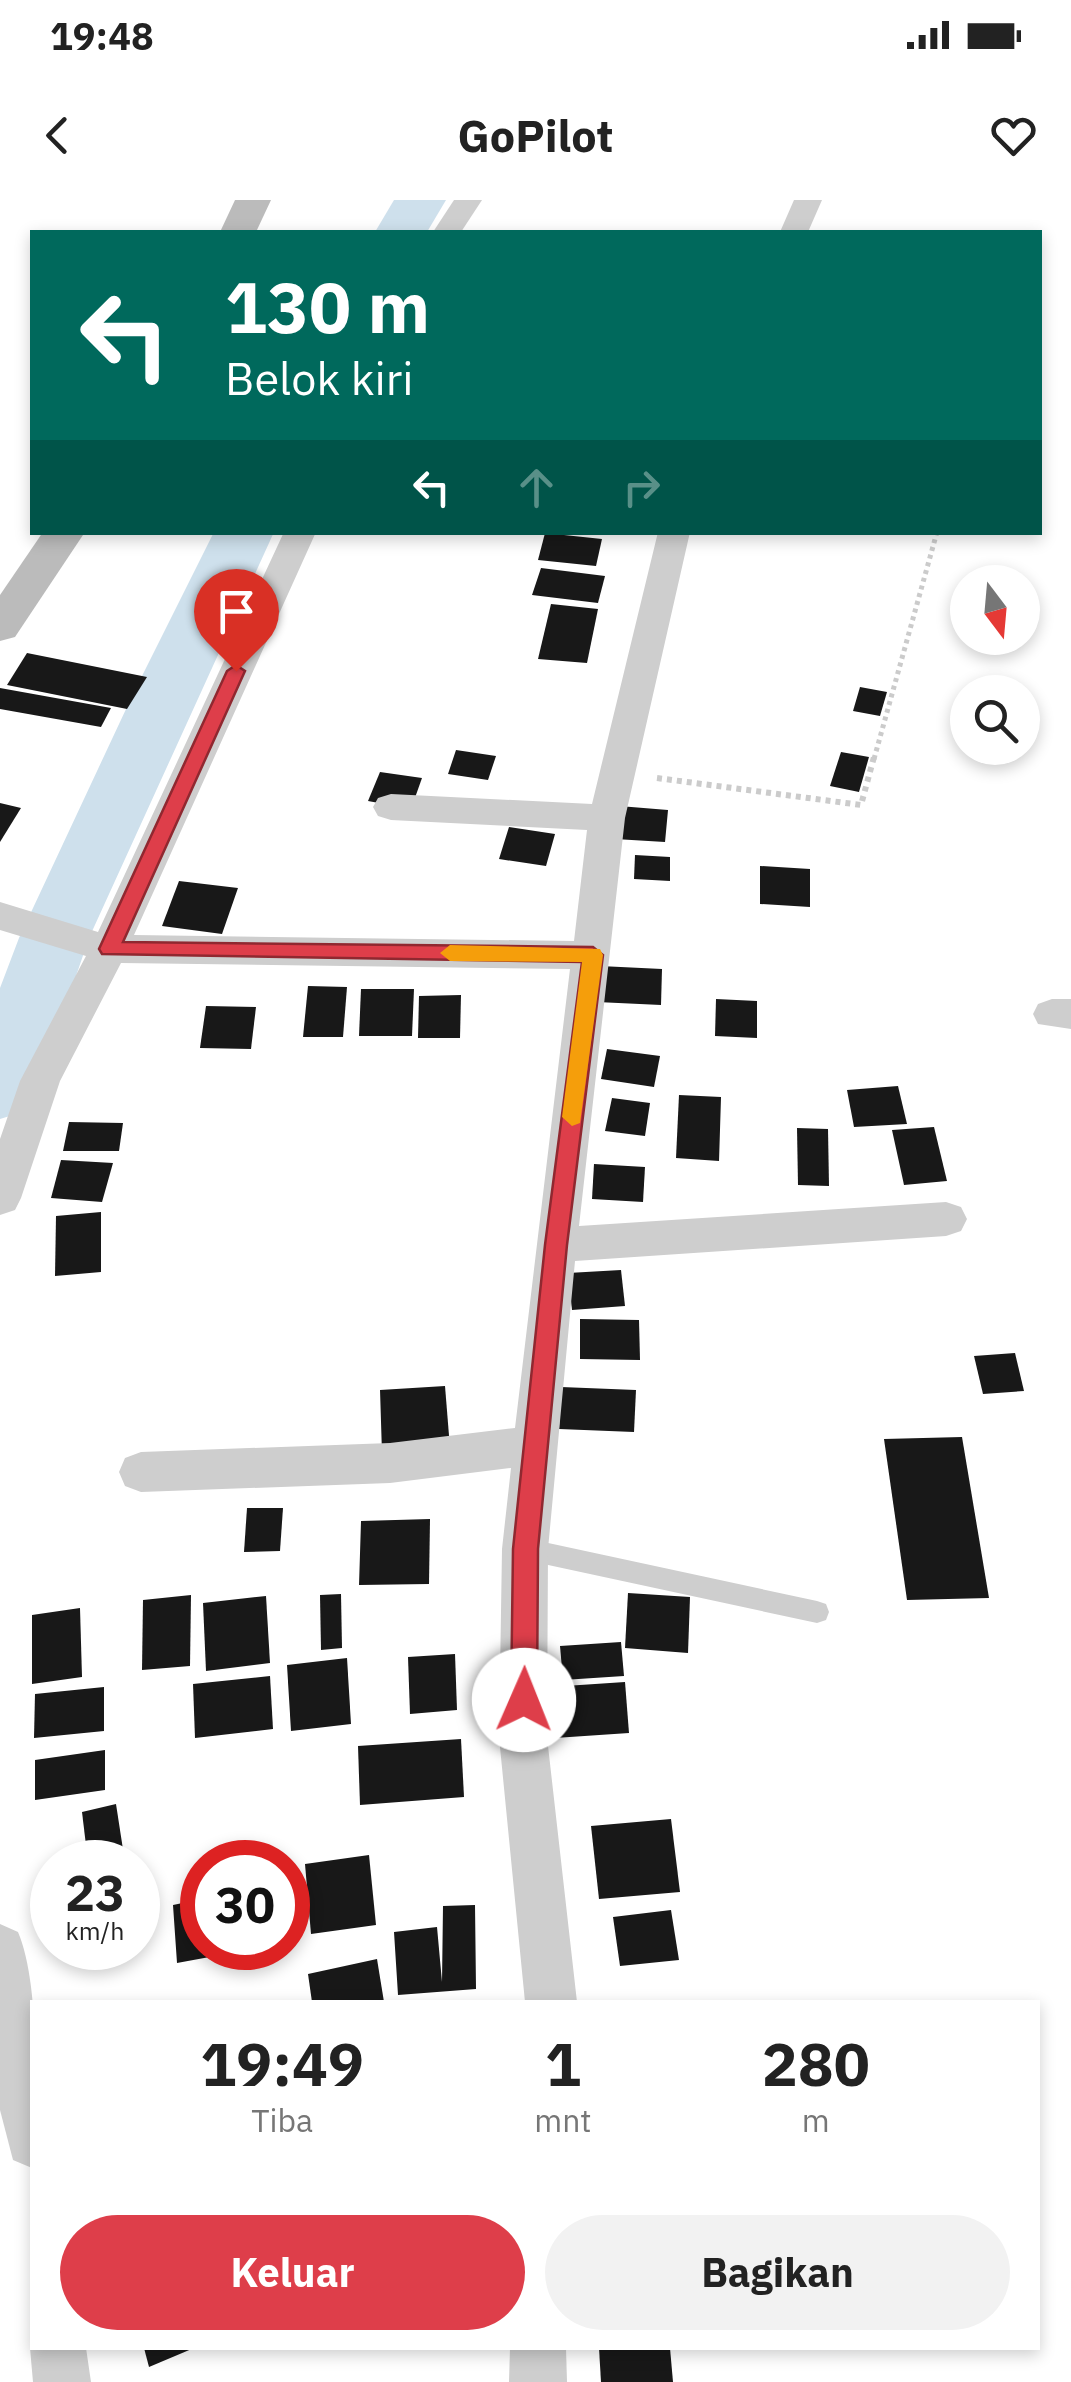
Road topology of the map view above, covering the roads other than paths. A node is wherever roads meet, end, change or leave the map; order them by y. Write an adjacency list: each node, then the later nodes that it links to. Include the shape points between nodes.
1 (253, 200): 4 (main road)
2 (468, 200): 5 (street)
3 (808, 200): 6 (street)
4 (239, 230)
5 (448, 230)
6 (795, 230)
7 (63, 535): 10 (main road)
8 (298, 535): 14 (street)
9 (673, 535): 12 (street)
10 (0, 627)
11 (392, 808): 12 (street)
12 (607, 818): 15 (street)
13 (0, 916): 14 (street)
14 (93, 945): 15 (street); 16 (street)
15 (593, 955): 18 (street)
16 (0, 1198)
17 (946, 1219): 18 (street)
18 (556, 1245): 19 (street)
19 (536, 1445): 20 (street, via 390,1463); 21 (street)
20 (141, 1472)
21 (526, 1549): 22 (lane); 24 (street, via 524,1738)
22 (817, 1612)
23 (0, 1950): 25 (street)
24 (552, 2000)
25 (30, 2129)
26 (58, 2350): 28 (street)
27 (538, 2350): 29 (street)
28 (62, 2382)
29 (538, 2382)

